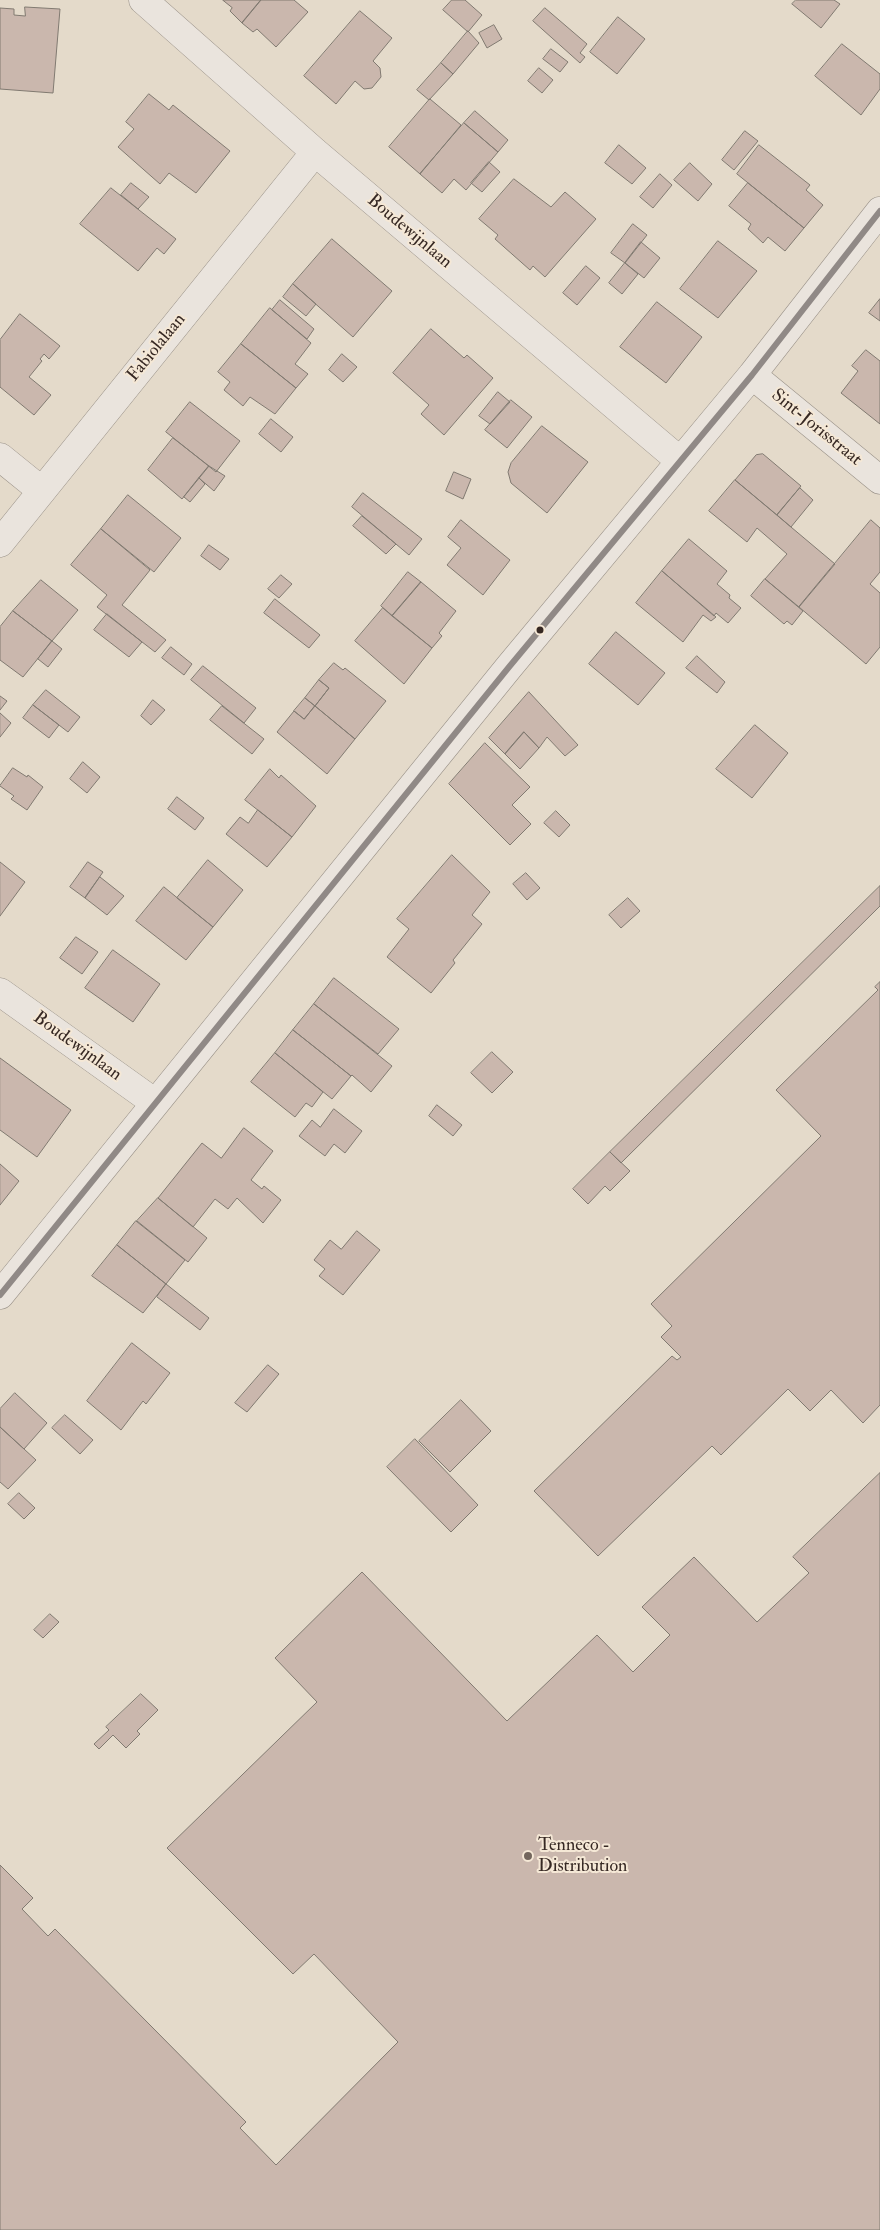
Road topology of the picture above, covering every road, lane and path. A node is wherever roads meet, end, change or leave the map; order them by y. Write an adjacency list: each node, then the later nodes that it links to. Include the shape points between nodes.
1 (143, 0): 2 (street, Boudewijnlaan)
2 (315, 152): 6 (street, Boudewijnlaan); 8 (street, Fabiolalaan)
3 (880, 212): 4 (street)
4 (752, 375): 6 (street); 7 (street, Sint-Jorisstraat)
5 (0, 457): 8 (street)
6 (679, 460): 11 (street)
7 (880, 480)
8 (42, 491): 9 (street, Fabiolalaan)
9 (0, 543)
10 (0, 992): 11 (street, Boudewijnlaan)
11 (154, 1102): 12 (street)
12 (0, 1295)

